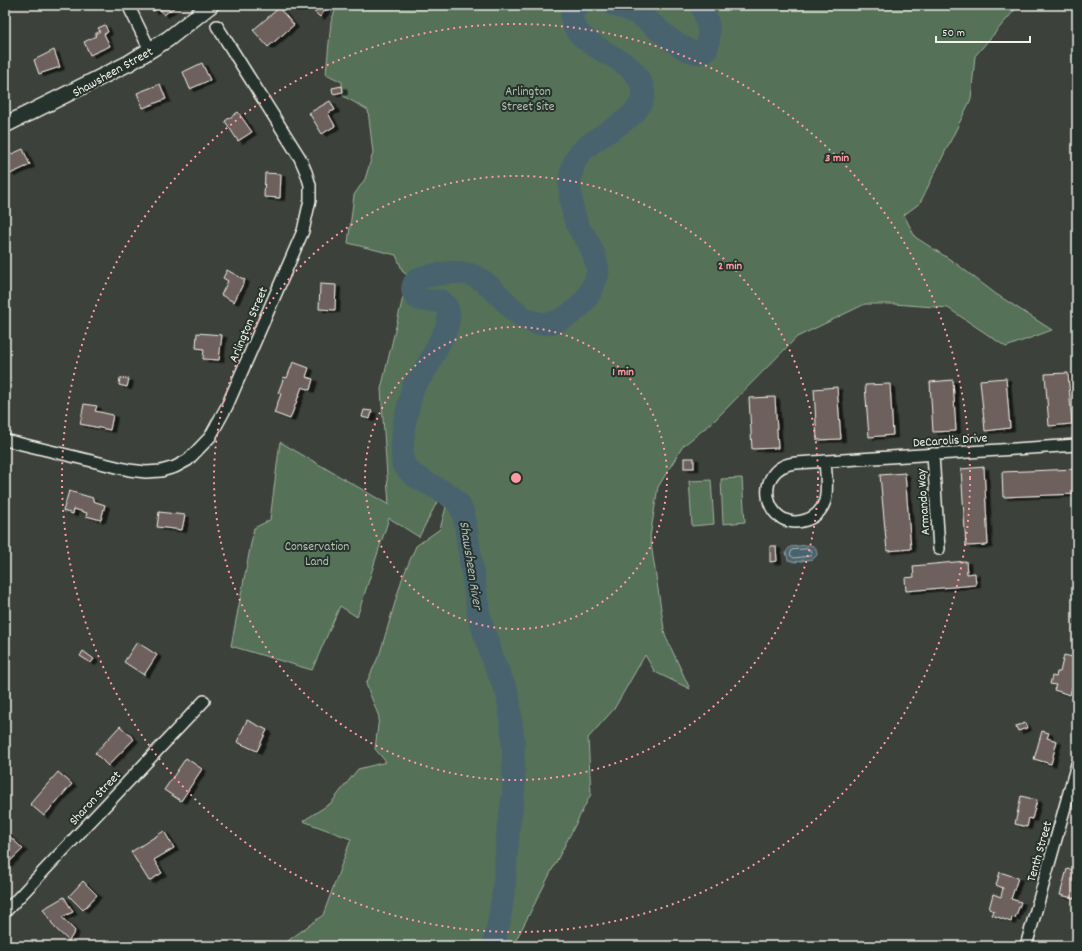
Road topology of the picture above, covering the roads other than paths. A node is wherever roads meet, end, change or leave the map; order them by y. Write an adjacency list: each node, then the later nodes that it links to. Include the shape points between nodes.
1 (128, 5): 4 (street)
2 (211, 5): 4 (main road, Shawsheen Street)
3 (217, 26): 6 (street, Arlington Street, via 300,158 310,185 310,200 303,231 227,406 210,437 199,450 188,460 161,472 129,470)
4 (150, 50): 5 (main road, Shawsheen Street, via 85,86)
5 (5, 125)
6 (5, 440)
7 (1077, 445): 8 (street, DeCarolis Drive)
8 (933, 454): 9 (street, DeCarolis Drive); 10 (street, Armando Way)
9 (825, 461): 9 (street, DeCarolis Drive, via 826,496 818,512 810,518 796,522 777,515 771,507 767,492 769,481 775,472 788,464)
10 (939, 549)
11 (204, 700): 13 (street, Sharon Street)
12 (1077, 764): 14 (street, Tenth Street)
13 (5, 912)
14 (1026, 946)

